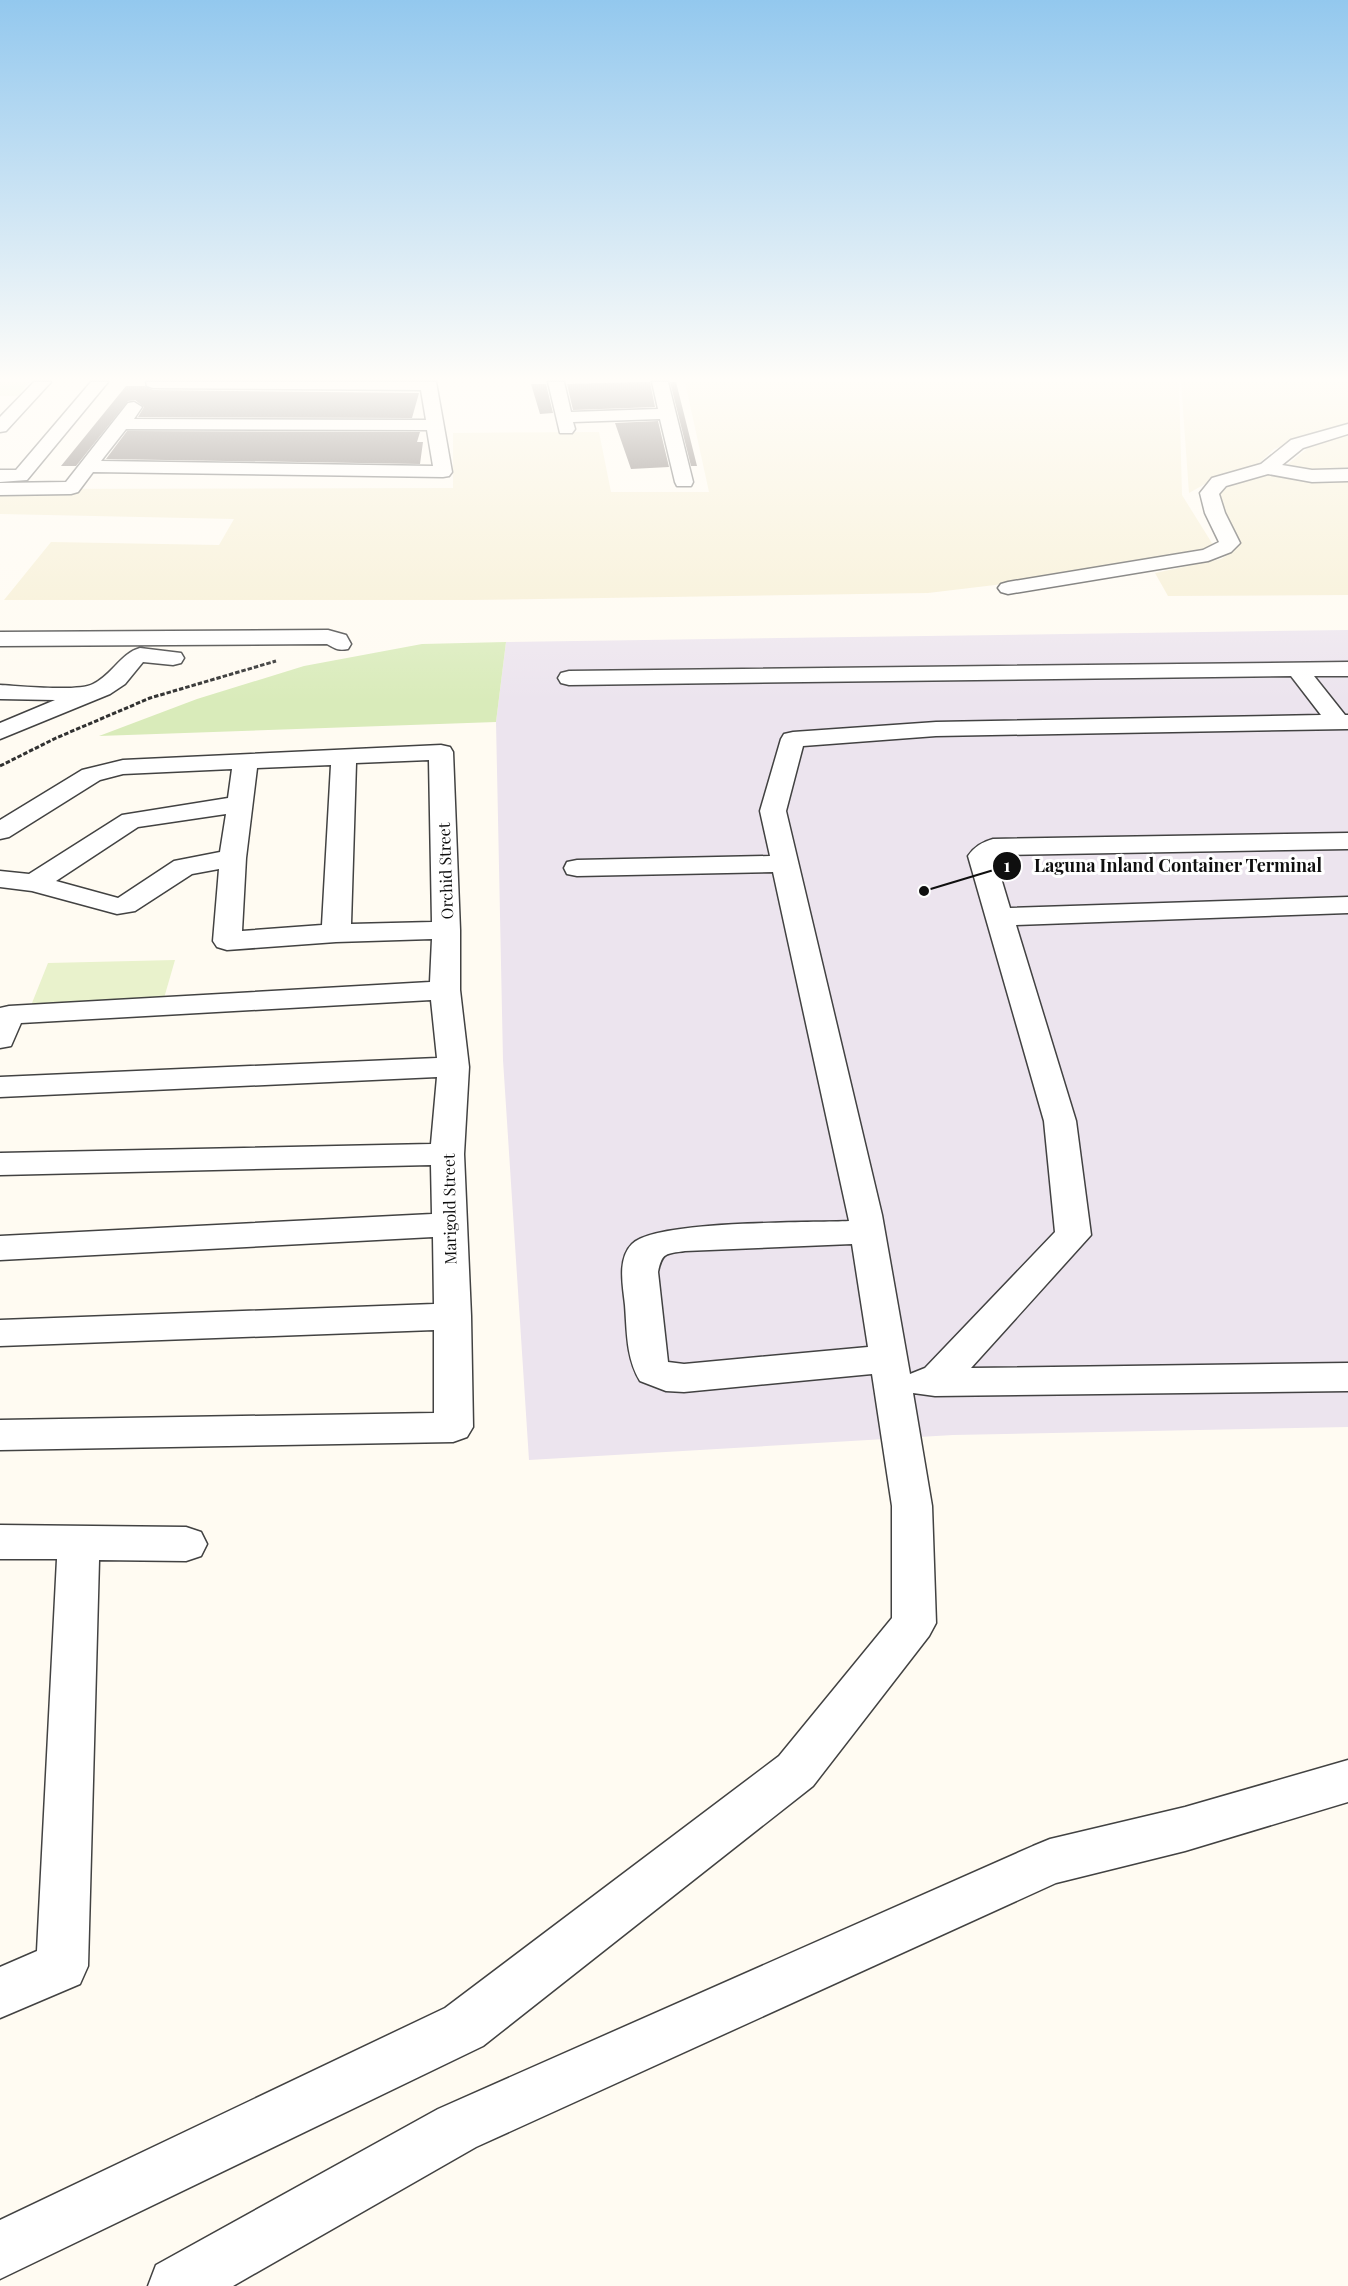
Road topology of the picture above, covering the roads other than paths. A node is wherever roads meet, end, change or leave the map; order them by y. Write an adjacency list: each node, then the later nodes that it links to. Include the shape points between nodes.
1 (0, 489): 2 (street)
2 (23, 489)
3 (1213, 489): 4 (street, via 1209,493 1215,513 1230,543 1224,548 1208,555)
4 (1008, 588)
5 (0, 639): 6 (street, via 328,637)
6 (340, 644)
7 (186, 660): 12 (street, via 140,655 117,679)
8 (1297, 669): 9 (street); 10 (street); 13 (street)
9 (1348, 669)
10 (569, 678)
11 (0, 692): 12 (street)
12 (85, 694): 14 (street)
13 (1343, 722): 21 (street, via 936,729 793,739 773,811)
14 (0, 732)
15 (344, 757): 16 (street); 27 (street, Orchid Street, via 441,752); 28 (street)
16 (245, 761): 17 (street); 18 (street, via 123,767 91,775)
17 (239, 804): 20 (street); 24 (street, via 131,820)
18 (0, 831)
19 (1348, 841): 26 (street, via 993,847 981,856)
20 (232, 858): 24 (street, via 184,867 125,905); 28 (street, via 227,941)
21 (783, 864): 22 (street); 36 (street)
22 (577, 868)
23 (0, 879): 24 (street)
24 (34, 883)
25 (1348, 905): 26 (street)
26 (998, 917): 42 (street, via 1060,1121 1073,1235)
27 (446, 930): 28 (street); 29 (street, Orchid Street)
28 (336, 933)
29 (445, 990): 30 (street, via 9,1015); 31 (street, Marigold Street)
30 (0, 1039)
31 (453, 1067): 32 (street); 33 (street, Marigold Street)
32 (0, 1087)
33 (447, 1154): 34 (street); 35 (street, Marigold Street)
34 (0, 1164)
35 (448, 1225): 37 (street); 38 (street, Marigold Street)
36 (868, 1232): 40 (street); 40 (street, via 685,1239 655,1244 644,1253 640,1272 649,1362 652,1371 684,1378)
37 (0, 1248)
38 (453, 1316): 39 (street); 43 (street, Marigold Street, via 453,1427)
39 (0, 1333)
40 (890, 1371): 42 (street); 49 (street, via 912,1506 914,1623 796,1771 464,2028)
41 (1348, 1377): 42 (street)
42 (935, 1382)
43 (0, 1435)
44 (0, 1542): 45 (street)
45 (79, 1542): 46 (street); 48 (street, via 62,1966)
46 (186, 1544)
47 (1348, 1781): 50 (street, via 1185,1829 1050,1862 457,2128)
48 (0, 1994)
49 (0, 2250)
50 (177, 2286)

